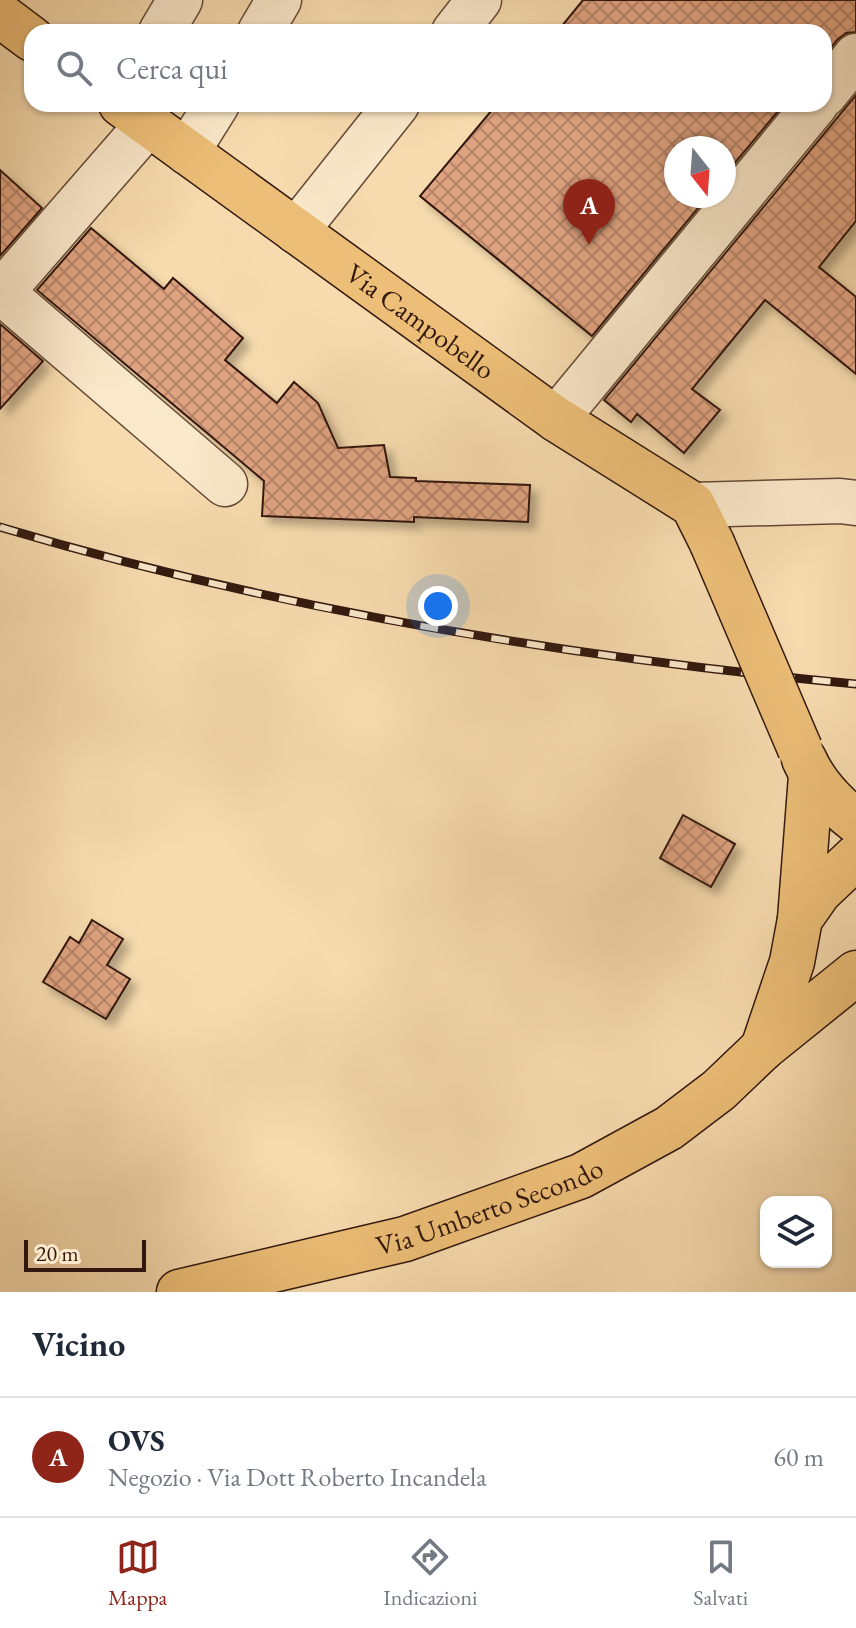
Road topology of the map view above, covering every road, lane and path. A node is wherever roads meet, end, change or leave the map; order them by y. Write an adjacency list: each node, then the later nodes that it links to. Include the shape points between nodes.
1 (180, 0): 5 (street)
2 (279, 0): 6 (street)
3 (479, 0): 7 (street)
4 (0, 15): 8 (main road)
5 (166, 24)
6 (265, 24)
7 (460, 24)
8 (24, 33)
9 (856, 56): 10 (street)
10 (832, 85)
11 (212, 112): 15 (street)
12 (391, 112): 16 (street)
13 (809, 112): 18 (street)
14 (134, 114): 15 (main road, Via Campobello); 17 (street)
15 (187, 152): 16 (main road, Via Campobello)
16 (296, 231): 18 (main road, Via Campobello)
17 (0, 293): 19 (street)
18 (556, 419): 21 (main road, Via Campobello)
19 (225, 484)
20 (851, 495): 21 (street)
21 (693, 505): 22 (main road, bridge)
22 (806, 762): 23 (main road); 25 (main road)
23 (856, 821)
24 (856, 857): 25 (main road)
25 (800, 919): 27 (main road, via 792,962)
26 (853, 971): 27 (main road, Via Umberto Secondo)
27 (763, 1048): 28 (main road, Via Umberto Secondo, via 669,1128 581,1176 405,1239)
28 (179, 1292)

